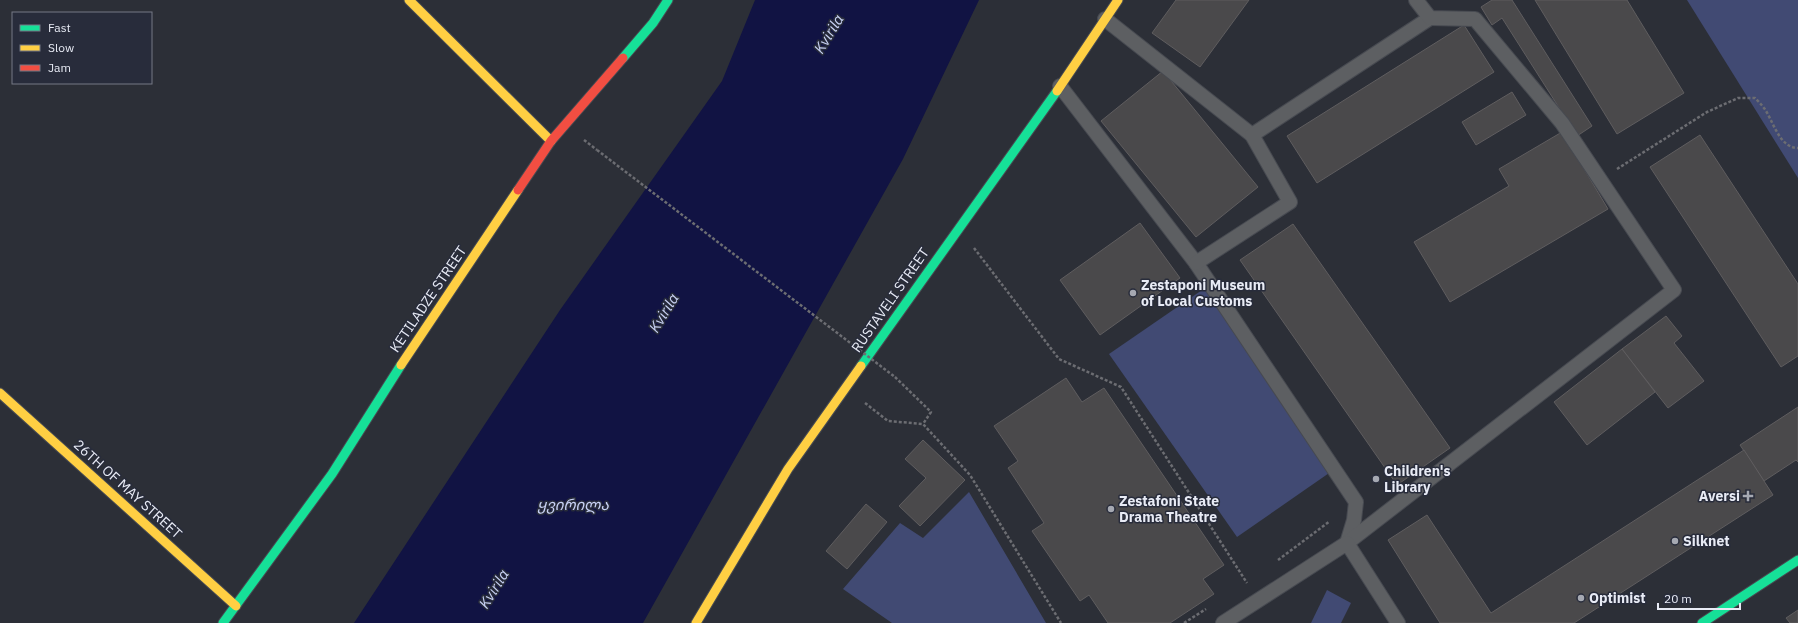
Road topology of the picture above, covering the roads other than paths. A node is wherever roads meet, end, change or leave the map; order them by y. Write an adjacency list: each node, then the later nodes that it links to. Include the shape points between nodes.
1 (409, 0): 9 (street)
2 (668, 0): 9 (street, KETILADZE STREET, via 653,23)
3 (1118, 0): 6 (street, RUSTAVELI STREET)
4 (1416, 0): 5 (lane)
5 (1430, 18): 8 (lane); 12 (lane, via 1475,19 1562,123 1674,290)
6 (1105, 19): 7 (street, RUSTAVELI STREET); 8 (lane)
7 (1060, 86): 10 (lane); 16 (street, RUSTAVELI STREET, via 788,469)
8 (1252, 135): 10 (lane, via 1290,202)
9 (551, 141): 14 (street, KETILADZE STREET, via 428,323 332,474)
10 (1196, 263): 12 (lane, via 1356,502)
11 (0, 394): 14 (street, 26TH OF MAY STREET)
12 (1347, 543): 17 (lane); 18 (lane)
13 (1798, 560): 19 (street)
14 (236, 606): 15 (street, KETILADZE STREET)
15 (223, 623)
16 (696, 623)
17 (1223, 623)
18 (1398, 623)
19 (1702, 623)

